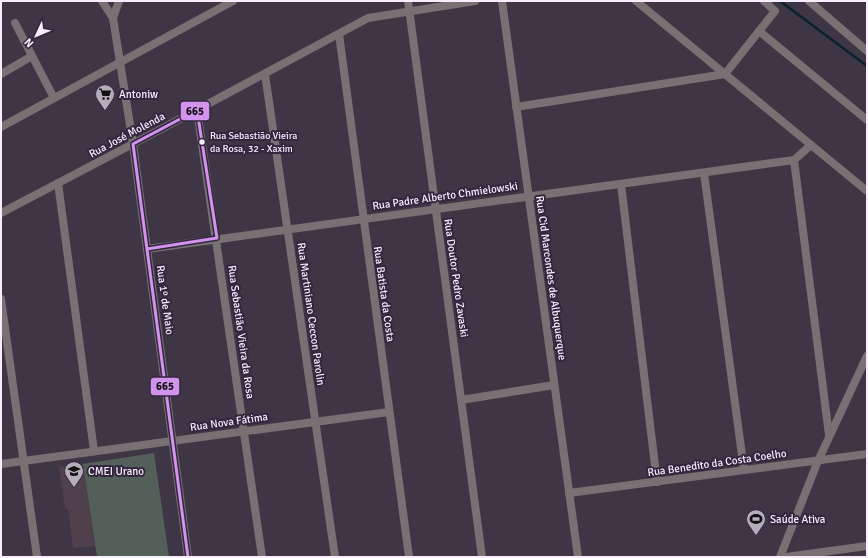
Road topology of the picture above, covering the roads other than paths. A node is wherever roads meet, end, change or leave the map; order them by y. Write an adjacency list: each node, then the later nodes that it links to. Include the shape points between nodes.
1 (102, 1): 12 (street, Rua 1º de Maio)
2 (119, 1): 12 (street)
3 (233, 1): 18 (street)
4 (408, 1): 11 (street, Rua Doutor Pedro Zavaski)
5 (475, 1): 11 (street)
6 (502, 1): 23 (street, Rua Cid Marcondes de Albuquerque)
7 (636, 1): 21 (street)
8 (764, 1): 14 (street, via 775,11)
9 (809, 1): 10 (street)
10 (818, 5): 16 (street)
11 (409, 12): 15 (street, Rua José Molenda, via 368,18); 35 (street, Rua Doutor Pedro Zavaski)
12 (112, 18): 18 (street, Rua 1º de Maio)
13 (15, 23): 17 (street)
14 (759, 31): 21 (street); 25 (street)
15 (339, 34): 20 (street, Rua José Molenda); 37 (street, Rua Batista da Costa)
16 (867, 51)
17 (32, 56): 19 (street); 22 (street)
18 (120, 62): 22 (street); 27 (street, Rua 1º de Maio)
19 (1, 74)
20 (265, 74): 24 (street, Rua José Molenda); 38 (street, Rua Martiniano Ceccon Parolin)
21 (725, 74): 23 (street); 28 (street)
22 (54, 98): 26 (street)
23 (516, 107): 34 (street, Rua Cid Marcondes de Albuquerque)
24 (197, 110): 27 (street, Rua José Molenda); 39 (street, Rua Sebastião Vieira da Rosa)
25 (867, 120)
26 (1, 127)
27 (133, 144): 31 (street, Rua José Molenda); 40 (street, Rua 1º de Maio)
28 (811, 145): 29 (street); 33 (street)
29 (794, 160): 30 (street, Rua Padre Alberto Chmielowski); 49 (street)
30 (704, 173): 32 (street, Rua Padre Alberto Chmielowski); 56 (street)
31 (58, 183): 36 (street, Rua José Molenda); 51 (street)
32 (621, 184): 34 (street, Rua Padre Alberto Chmielowski); 57 (street)
33 (867, 191)
34 (528, 196): 35 (street, Rua Padre Alberto Chmielowski); 44 (street, Rua Cid Marcondes de Albuquerque)
35 (436, 209): 37 (street, Rua Padre Alberto Chmielowski); 45 (street, Rua Doutor Pedro Zavaski)
36 (1, 213)
37 (363, 218): 38 (street, Rua Padre Alberto Chmielowski); 46 (street, Rua Batista da Costa)
38 (288, 229): 39 (street, Rua Padre Alberto Chmielowski); 47 (street, Rua Martiniano Ceccon Parolin)
39 (217, 238): 40 (street, Rua Padre Alberto Chmielowski); 48 (street, Rua Sebastião Vieira da Rosa)
40 (147, 248): 50 (street, Rua 1º de Maio)
41 (1, 299): 54 (street)
42 (867, 356): 43 (street)
43 (864, 369): 49 (street)
44 (554, 385): 45 (street); 58 (street, Rua Cid Marcondes de Albuquerque)
45 (461, 400): 66 (street, Rua Doutor Pedro Zavaski)
46 (389, 412): 47 (street, Rua Nova Fátima); 65 (street, Rua Batista da Costa)
47 (315, 422): 48 (street, Rua Nova Fátima); 64 (street, Rua Martiniano Ceccon Parolin)
48 (243, 432): 50 (street, Rua Nova Fátima); 63 (street, Rua Sebastião Vieira da Rosa)
49 (829, 435): 53 (street)
50 (173, 441): 51 (street, Rua Nova Fátima); 62 (street, Rua 1º de Maio)
51 (94, 451): 54 (street, Rua Nova Fátima)
52 (867, 454): 53 (street, Rua Benedito da Costa Coelho)
53 (818, 460): 56 (street, Rua Benedito da Costa Coelho); 68 (street)
54 (24, 461): 55 (street, Rua Nova Fátima); 61 (street)
55 (1, 464)
56 (744, 470): 57 (street, Rua Benedito da Costa Coelho)
57 (657, 482): 58 (street, Rua Benedito da Costa Coelho)
58 (569, 493): 67 (street, Rua Cid Marcondes de Albuquerque)
59 (867, 546): 60 (street)
60 (800, 556): 69 (street)
61 (37, 557)
62 (188, 557)
63 (262, 557)
64 (335, 557)
65 (409, 557)
66 (482, 557)
67 (578, 557)
68 (780, 557)
69 (786, 557)

